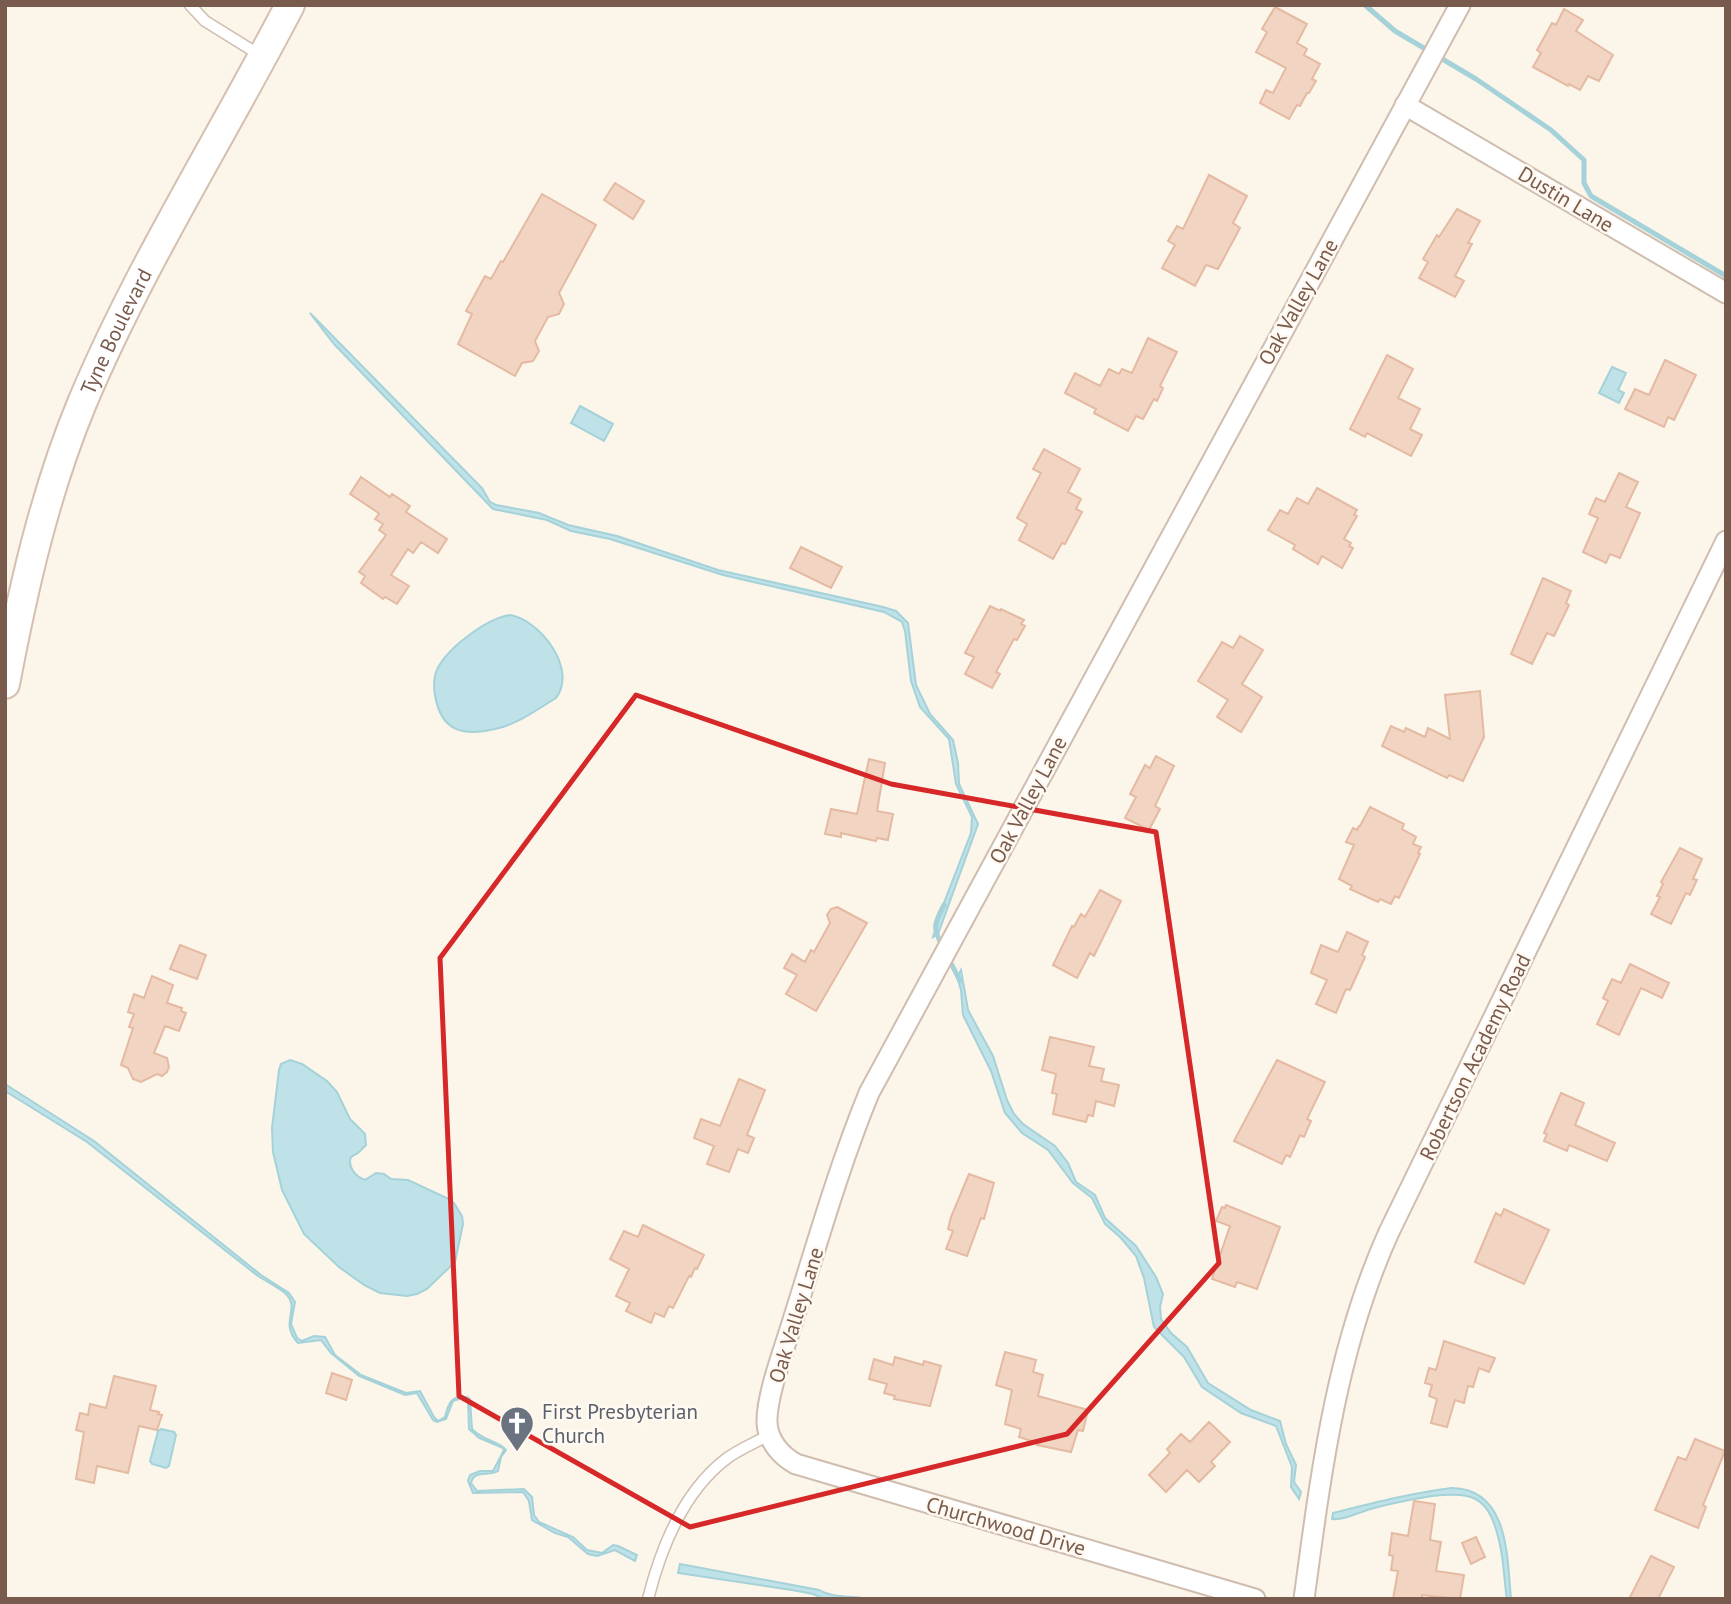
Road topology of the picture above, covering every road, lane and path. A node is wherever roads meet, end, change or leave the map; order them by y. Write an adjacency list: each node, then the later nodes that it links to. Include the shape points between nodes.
1 (190, 5): 4 (lane, via 205,21)
2 (290, 5): 4 (street, Tyne Boulevard)
3 (1460, 5): 5 (street, Oak Valley Lane)
4 (263, 57): 8 (street, Tyne Boulevard, via 140,281 82,403 34,554)
5 (1405, 105): 6 (street, Dustin Lane); 9 (street, Oak Valley Lane, via 869,1093 783,1353 769,1405)
6 (1726, 293)
7 (1726, 541): 12 (street, Robertson Academy Road, via 1369,1277 1335,1394)
8 (5, 684)
9 (769, 1435): 10 (lane, via 727,1458 692,1496 663,1548); 11 (street, Churchwood Drive, via 785,1458 796,1464)
10 (648, 1599)
11 (1255, 1599)
12 (1304, 1599)

